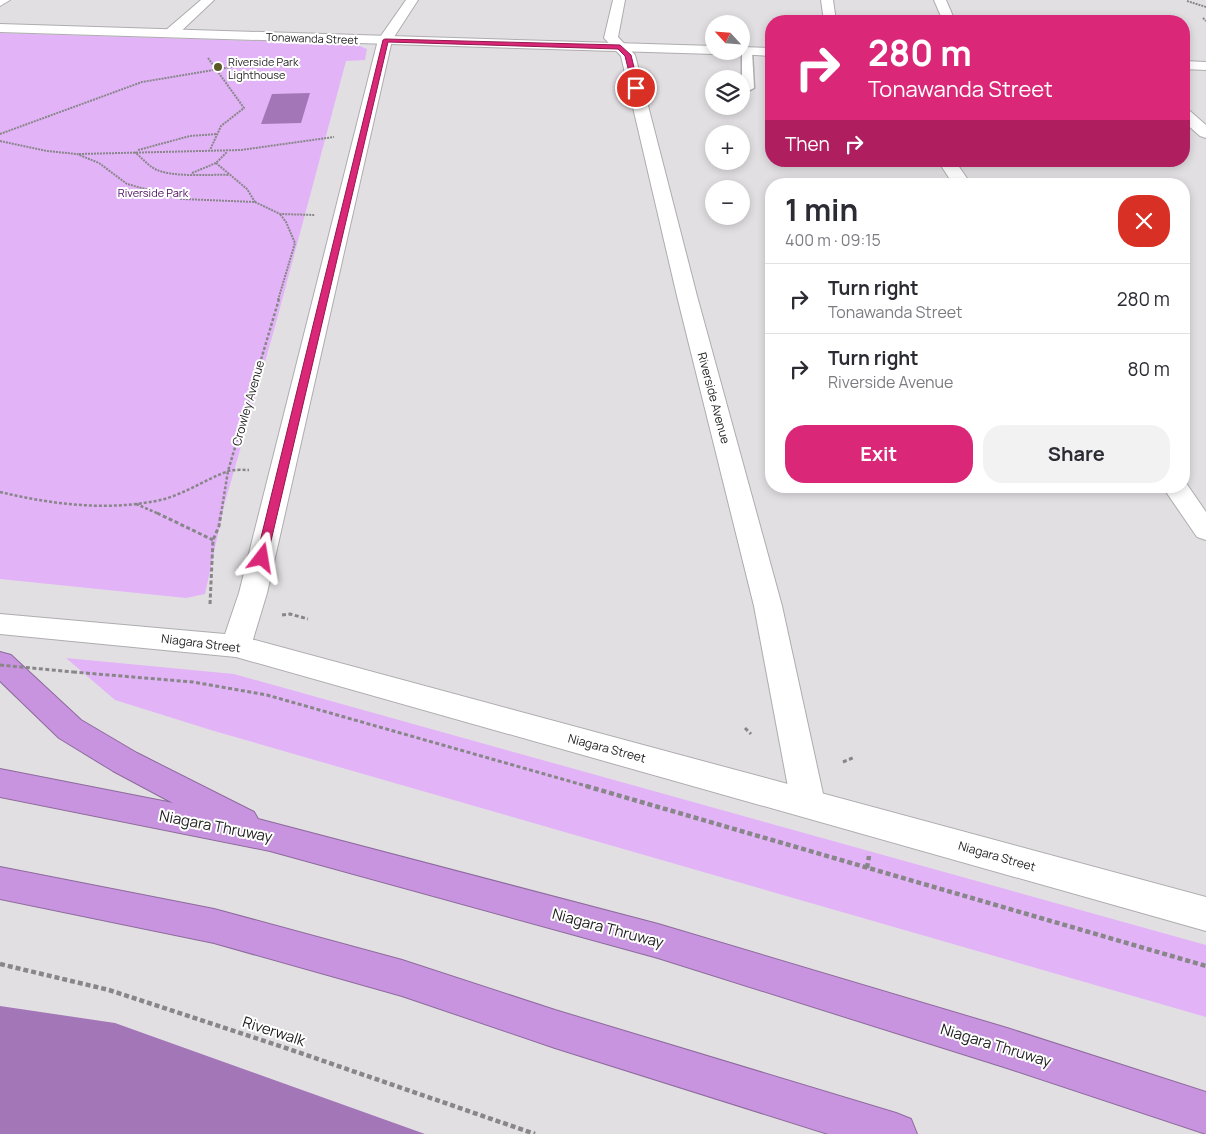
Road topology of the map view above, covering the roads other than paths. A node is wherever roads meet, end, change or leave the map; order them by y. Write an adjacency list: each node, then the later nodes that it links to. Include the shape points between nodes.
1 (4, 0): 7 (street)
2 (208, 0): 11 (street)
3 (412, 0): 12 (street)
4 (620, 0): 13 (street, Riverside Avenue, via 611,38)
5 (827, 0): 8 (street)
6 (940, 0): 9 (street)
7 (0, 2)
8 (829, 15)
9 (946, 15)
10 (0, 28): 11 (street, Tonawanda Street)
11 (171, 33): 12 (street, Tonawanda Street)
12 (385, 40): 13 (street, Tonawanda Street); 26 (street, via 253,593)
13 (620, 47): 14 (street, Tonawanda Street); 29 (street, Riverside Avenue, via 628,55 768,606)
14 (705, 50)
15 (750, 51): 16 (street)
16 (765, 52)
17 (1190, 65): 18 (street)
18 (1206, 66)
19 (1190, 119): 20 (street)
20 (1206, 133)
21 (950, 167): 22 (street)
22 (958, 178)
23 (1180, 493): 24 (street)
24 (1206, 531)
25 (9, 625): 26 (street, Niagara Street)
26 (236, 646): 29 (street, Niagara Street)
27 (0, 664): 30 (highway, via 70,729 125,762)
28 (0, 783): 30 (highway, Niagara Thruway)
29 (808, 803): 32 (street, Niagara Street)
30 (270, 836): 33 (highway, Niagara Thruway, via 658,941)
31 (0, 883): 34 (highway, via 214,926 402,978 555,1029)
32 (1206, 914)
33 (1206, 1112)
34 (896, 1134)

